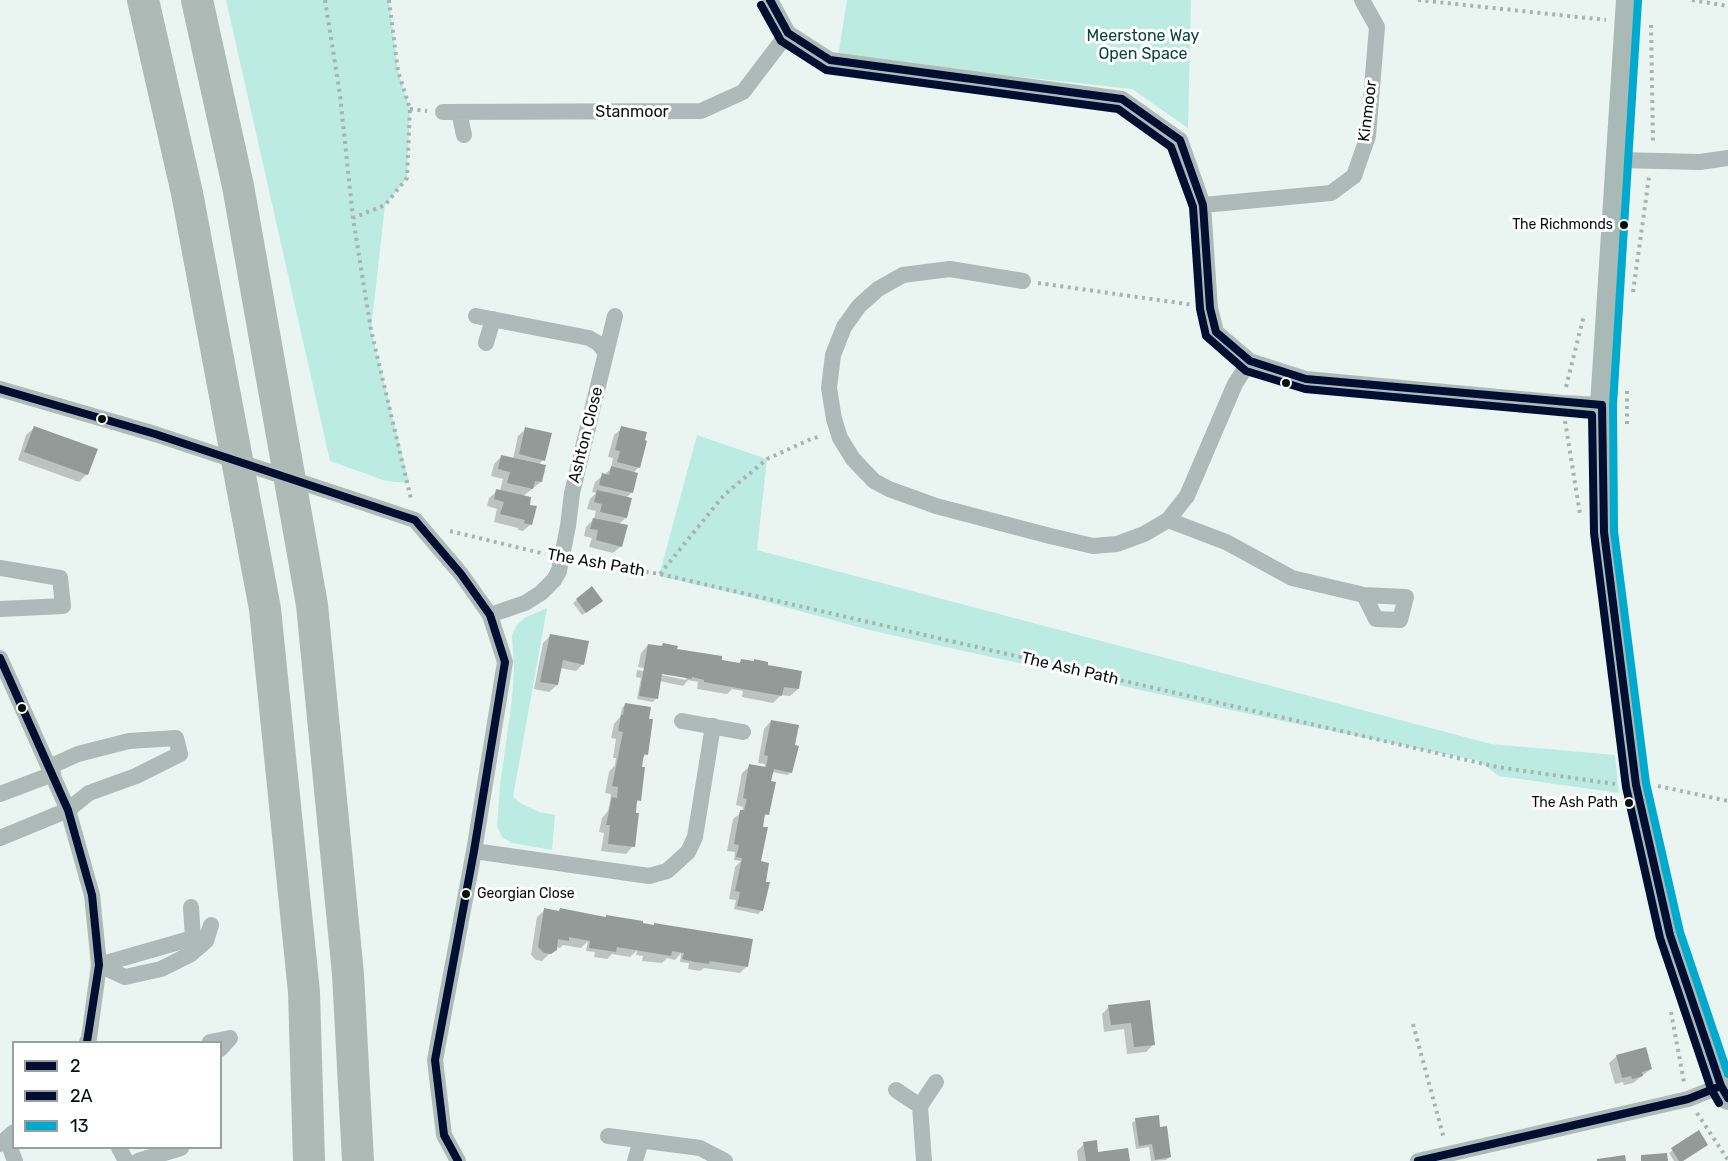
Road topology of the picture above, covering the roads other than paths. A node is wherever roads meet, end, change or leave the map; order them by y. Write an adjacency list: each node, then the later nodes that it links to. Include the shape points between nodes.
1 (143, 0): 50 (highway, via 187,193 265,609 304,992)
2 (196, 0): 51 (highway, via 238,186 312,605 348,974)
3 (770, 0): 6 (street)
4 (1362, 0): 10 (street, Kinmoor, via 1377,27 1368,136 1354,176 1331,193)
5 (1628, 11): 9 (street)
6 (788, 33): 7 (street, Stanmoor, via 743,92 701,111 451,112); 10 (street, via 830,60 1122,99 1180,140)
7 (464, 135)
8 (1728, 158): 9 (street, via 1700,162)
9 (1619, 160): 19 (street)
10 (1203, 205): 17 (street, via 1210,308 1216,332)
11 (1023, 281): 20 (street, via 950,269 903,276 872,294 844,327 833,355 829,388 840,438 867,474 889,489 936,506 1050,536 1093,546 1117,544)
12 (476, 316): 14 (street)
13 (615, 316): 16 (street, Ashton Close)
14 (493, 319): 15 (street); 16 (street, via 589,338)
15 (486, 344)
16 (606, 352): 24 (street, Ashton Close, via 572,493 559,571 542,593)
17 (1250, 361): 19 (street, via 1306,379); 20 (street, via 1235,384 1187,496)
18 (0, 389): 24 (street, bridge, via 155,434 415,520 461,573)
19 (1602, 405): 42 (street, via 1604,532 1670,935)
20 (1168, 520): 22 (street, via 1227,542 1292,578)
21 (0, 568): 23 (street, via 60,578 63,606)
22 (1364, 595)
23 (0, 609)
24 (490, 615): 33 (street, via 505,662)
25 (0, 658): 29 (street)
26 (682, 721): 27 (street)
27 (713, 726): 28 (street); 33 (street, via 695,837 688,852 667,871 649,876)
28 (743, 732)
29 (51, 770): 30 (street); 31 (street); 31 (street, via 78,754 129,741 176,738 180,754 89,793)
30 (0, 794)
31 (68, 810): 32 (street); 36 (street, via 92,895)
32 (0, 838)
33 (474, 851): 52 (street, via 435,1060 444,1135)
34 (191, 907): 36 (street, via 193,938)
35 (211, 925): 36 (street, via 206,941 191,954 161,969 125,977)
36 (99, 965): 37 (street)
37 (90, 1041)
38 (215, 1041): 39 (street, via 230,1038)
39 (222, 1047)
40 (936, 1082): 43 (street)
41 (896, 1090): 43 (street)
42 (1725, 1092): 56 (street)
43 (920, 1106): 55 (street)
44 (608, 1136): 46 (street)
45 (8, 1140): 48 (street)
46 (641, 1141): 53 (street); 54 (street, via 700,1148)
47 (178, 1149): 49 (street)
48 (15, 1161)
49 (138, 1161)
50 (309, 1161)
51 (358, 1161)
52 (458, 1161)
53 (635, 1161)
54 (725, 1161)
55 (924, 1161)
56 (1418, 1161)

